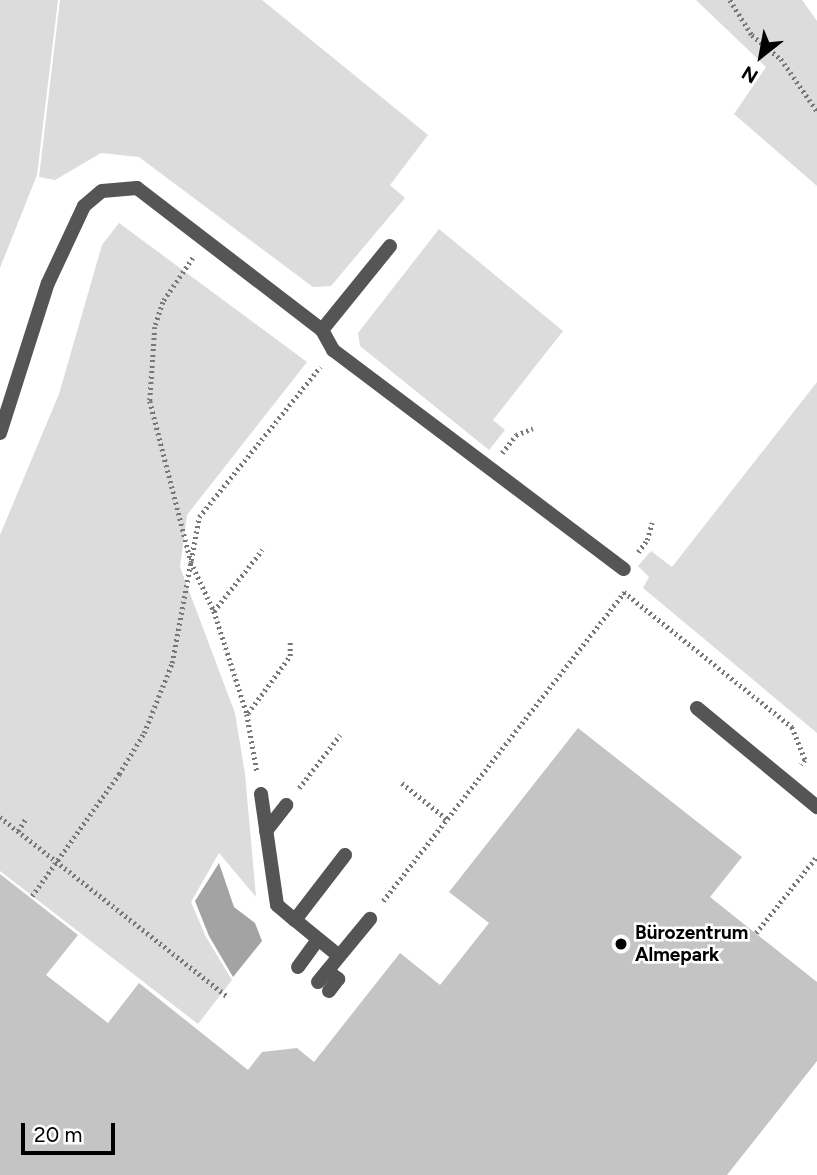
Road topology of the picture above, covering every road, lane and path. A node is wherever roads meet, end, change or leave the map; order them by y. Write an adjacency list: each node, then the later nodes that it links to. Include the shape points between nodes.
1 (730, 0): 2 (path, via 752,35 781,59)
2 (817, 111)
3 (205, 240): 5 (street); 8 (street, via 137,188 102,191 84,206 48,283); 13 (path, via 163,302 155,327 150,401)
4 (390, 246): 5 (street)
5 (322, 330): 6 (street)
6 (333, 350): 13 (path, via 199,517); 14 (street)
7 (533, 428): 9 (path, via 516,435)
8 (0, 433)
9 (505, 450)
10 (652, 523): 11 (path)
11 (643, 546)
12 (262, 550): 16 (path)
13 (191, 562): 16 (path); 33 (path, via 172,663 144,733)
14 (624, 569): 15 (path, via 635,578)
15 (624, 592): 22 (path, via 792,727 804,760); 28 (path)
16 (214, 611): 19 (path)
17 (290, 640): 19 (path, via 290,656)
18 (697, 708): 22 (street)
19 (247, 714): 23 (path)
20 (340, 735): 24 (path)
21 (402, 783): 28 (path)
22 (789, 783): 25 (street)
23 (261, 794): 30 (street)
24 (285, 805): 30 (street)
25 (817, 807)
26 (0, 817): 29 (path)
27 (26, 818): 29 (path)
28 (447, 819): 35 (path)
29 (18, 831): 33 (path)
30 (266, 831): 36 (street, via 277,905)
31 (345, 855): 36 (street)
32 (817, 856): 37 (path)
33 (58, 863): 34 (path); 42 (path)
34 (32, 896)
35 (370, 919): 39 (street)
36 (295, 920): 38 (street)
37 (756, 933)
38 (318, 939): 39 (street); 40 (street)
39 (339, 956): 41 (street)
40 (298, 967)
41 (324, 981)
42 (227, 996)

